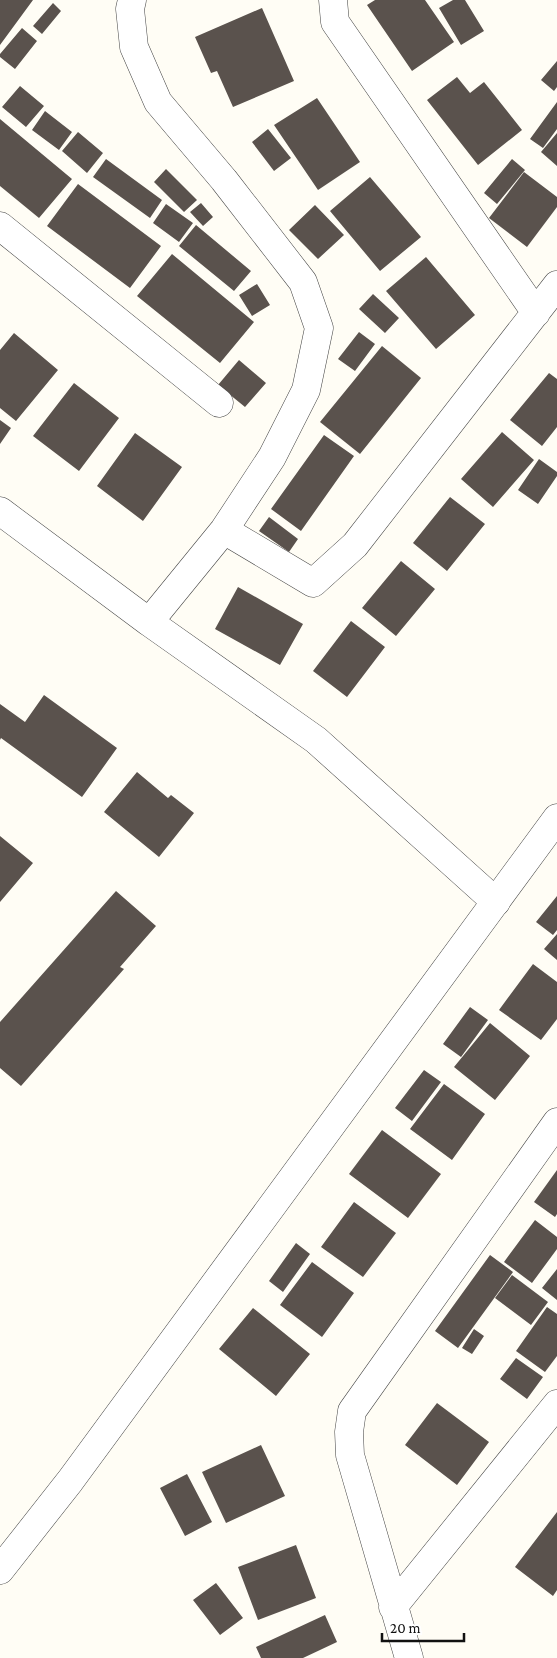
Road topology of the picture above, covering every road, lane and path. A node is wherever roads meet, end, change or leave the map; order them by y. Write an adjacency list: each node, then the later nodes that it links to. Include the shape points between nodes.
1 (132, 0): 8 (street, via 134,47 158,102 303,282 319,328 306,390 272,457)
2 (333, 0): 5 (street, via 335,22)
3 (0, 226): 6 (street)
4 (557, 284): 5 (street)
5 (536, 312): 8 (street, via 355,545 314,583)
6 (219, 403)
7 (0, 511): 9 (street)
8 (224, 530): 9 (street)
9 (149, 622): 11 (street, via 316,740)
10 (557, 818): 11 (street)
11 (496, 902): 14 (street, via 70,1481)
12 (557, 1122): 15 (street, via 352,1411 350,1455)
13 (557, 1404): 15 (street)
14 (0, 1570)
15 (394, 1608): 16 (street)
16 (409, 1658)

